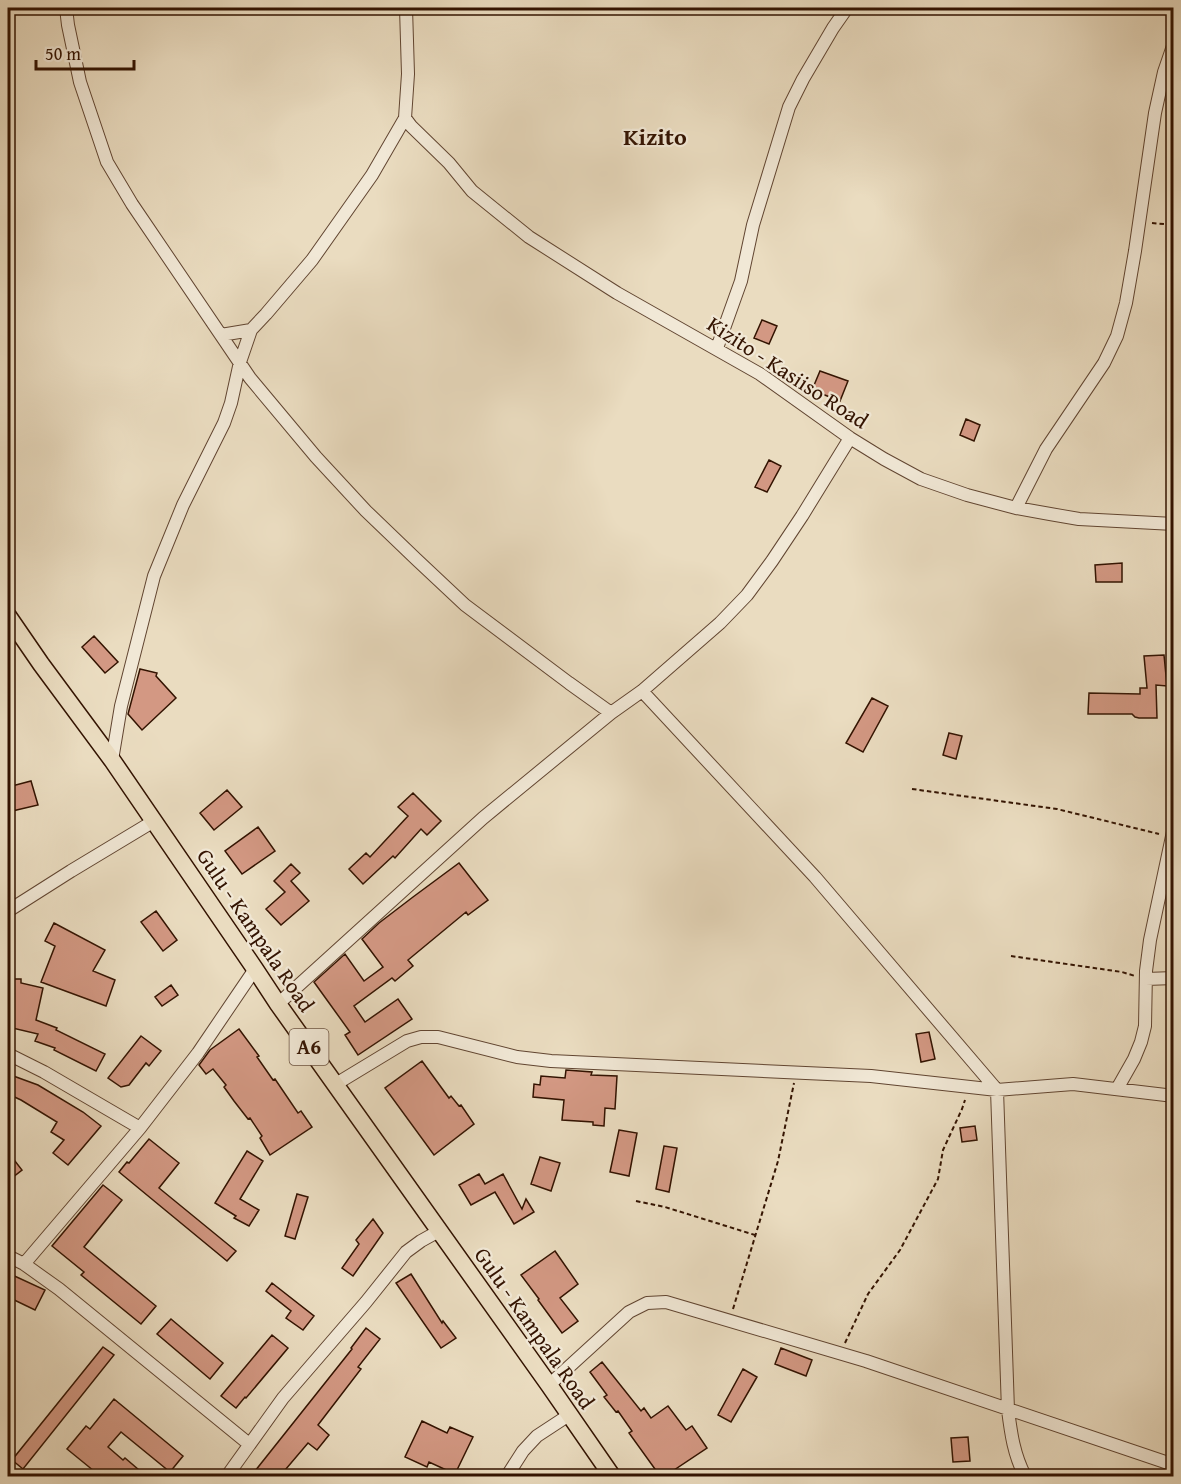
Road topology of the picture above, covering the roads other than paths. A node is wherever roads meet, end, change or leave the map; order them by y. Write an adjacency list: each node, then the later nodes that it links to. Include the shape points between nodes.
1 (66, 8): 7 (street, via 80,82 107,162)
2 (406, 8): 5 (street)
3 (847, 8): 8 (street, via 789,107 753,225 741,281)
4 (1173, 42): 11 (street, via 1155,113 1118,336 1046,449)
5 (405, 118): 6 (street, via 372,175 312,260); 8 (street, Kizito - Kasiiso Road, via 472,191 529,237 617,293)
6 (251, 330): 7 (street); 9 (street)
7 (221, 334): 9 (street)
8 (717, 348): 10 (street, Kizito - Kasiiso Road)
9 (240, 362): 15 (street, via 316,457 416,560 465,605); 16 (street, via 224,423 183,505 154,576 121,706)
10 (849, 438): 11 (street, Kizito - Kasiiso Road, via 921,479); 14 (street, via 802,516 747,595)
11 (1016, 508): 12 (street, Kizito - Kasiiso Road, via 1079,519)
12 (1173, 524)
13 (8, 616): 16 (main road, Gulu - Kampala Road / A6)
14 (642, 691): 15 (street); 27 (street, via 815,878)
15 (612, 713): 23 (street, via 483,818)
16 (112, 760): 17 (main road, Gulu - Kampala Road / A6)
17 (154, 821): 19 (street); 20 (main road, Gulu - Kampala Road / A6)
18 (1172, 832): 22 (street)
19 (8, 911)
20 (255, 969): 23 (main road, Gulu - Kampala Road / A6); 29 (street, via 198,1053)
21 (1173, 978): 22 (street)
22 (1146, 979): 26 (street, via 1141,1042)
23 (278, 1004): 25 (main road, Gulu - Kampala Road / A6)
24 (8, 1053): 29 (street)
25 (336, 1084): 27 (street, via 408,1041 438,1037 517,1057 551,1061 872,1076); 30 (main road, Gulu - Kampala Road / A6)
26 (1117, 1089): 27 (street, via 1073,1084); 28 (street)
27 (997, 1090): 34 (street)
28 (1173, 1096)
29 (140, 1128): 32 (street)
30 (439, 1231): 33 (main road, Gulu - Kampala Road / A6); 36 (street, via 406,1252)
31 (8, 1256): 32 (street)
32 (24, 1264): 36 (street)
33 (549, 1385): 34 (street, via 629,1312 647,1303 666,1302 839,1353); 35 (main road, Gulu - Kampala Road / A6)
34 (1008, 1410): 37 (street); 41 (street, via 1012,1443)
35 (570, 1415): 39 (street, via 537,1436); 40 (main road, Gulu - Kampala Road / A6)
36 (249, 1444): 38 (street)
37 (1173, 1465)
38 (226, 1476)
39 (507, 1476)
40 (612, 1476)
41 (1025, 1476)

